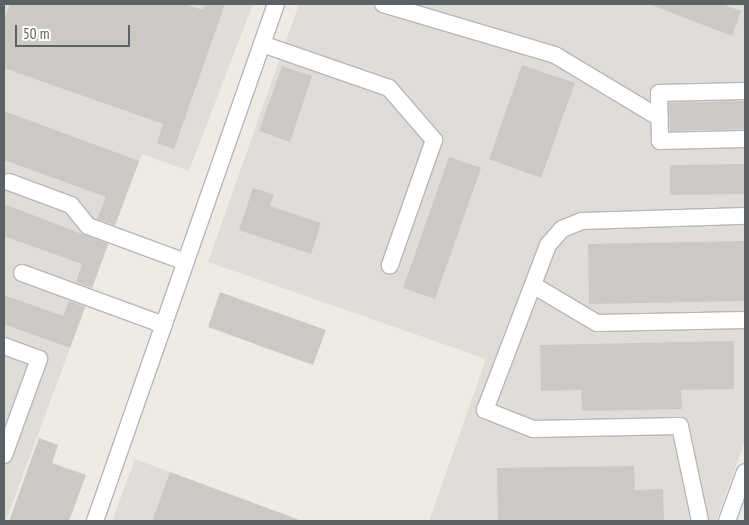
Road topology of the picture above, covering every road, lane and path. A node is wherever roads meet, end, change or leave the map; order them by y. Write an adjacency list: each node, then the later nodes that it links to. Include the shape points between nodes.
1 (276, 4): 3 (lane)
2 (383, 4): 5 (lane, via 555,55)
3 (262, 44): 9 (lane); 10 (lane, via 389,88 434,140)
4 (745, 91): 5 (lane, via 659,93)
5 (660, 118): 6 (lane, via 660,141)
6 (745, 140)
7 (9, 182): 9 (lane, via 71,205 88,226)
8 (745, 216): 12 (lane, via 582,221 562,228 548,245)
9 (186, 262): 14 (lane)
10 (390, 265)
11 (22, 273): 14 (lane)
12 (533, 284): 13 (lane, via 597,323); 19 (lane, via 485,410 533,429 680,426)
13 (745, 320)
14 (164, 325): 18 (lane)
15 (4, 346): 16 (lane, via 39,359)
16 (4, 455)
17 (745, 472): 20 (lane)
18 (95, 521)
19 (700, 521)
20 (727, 521)

